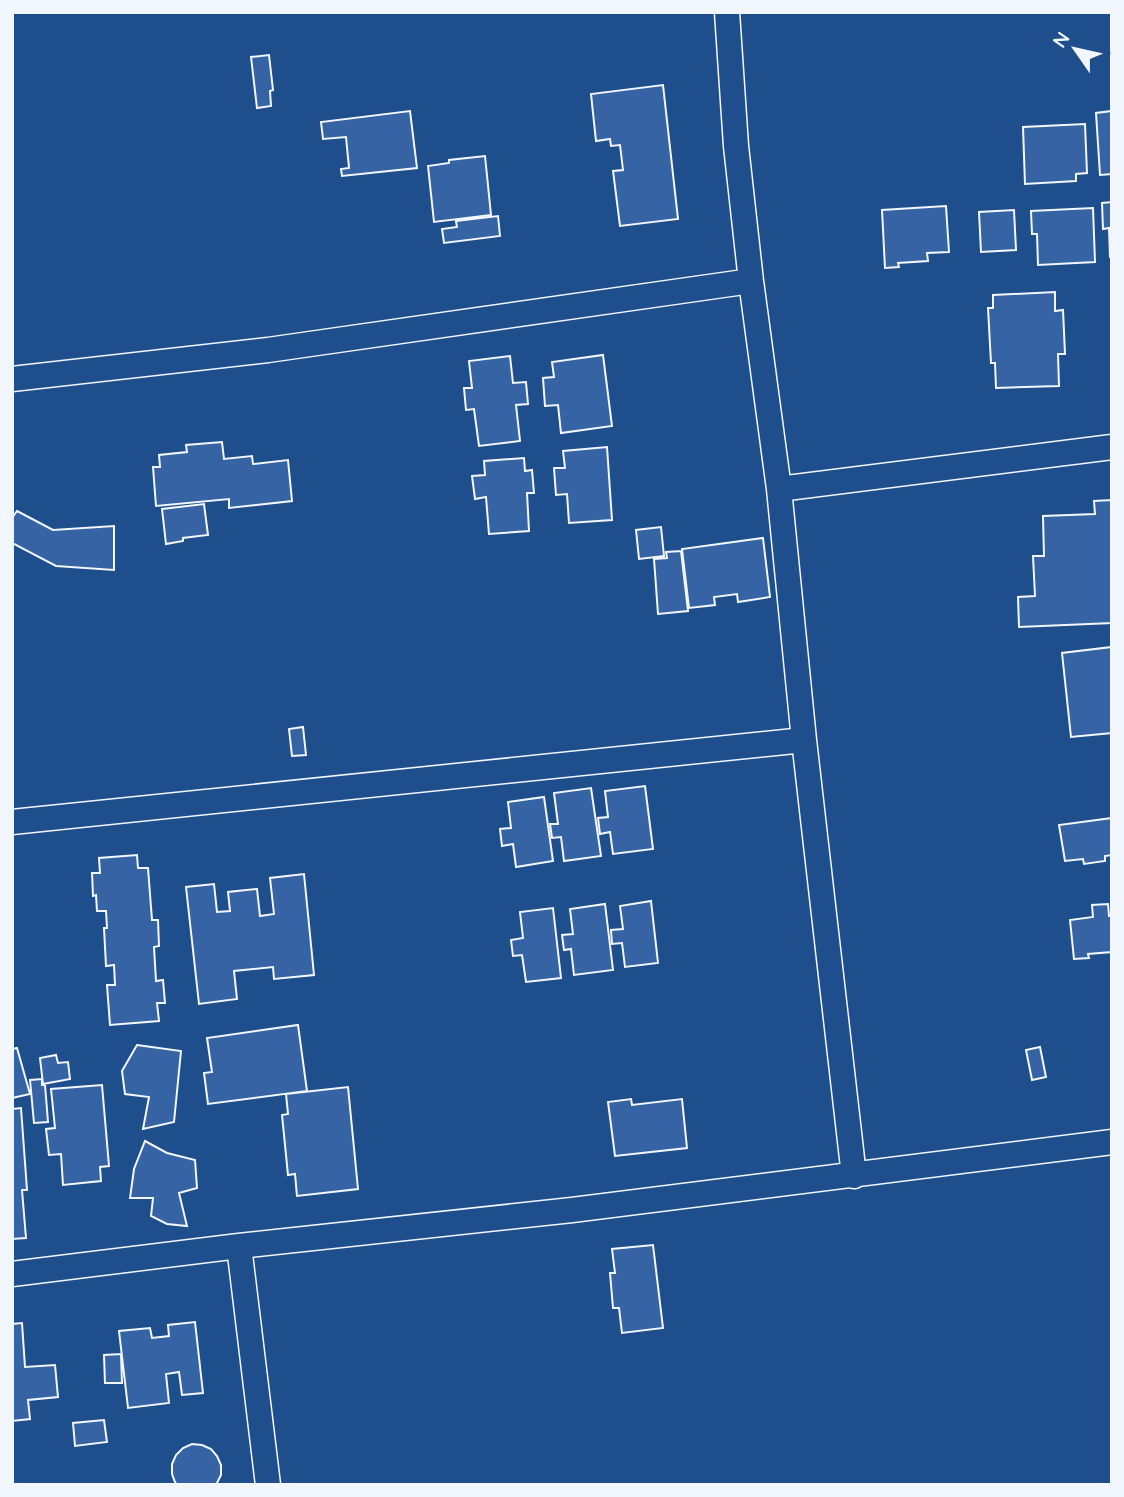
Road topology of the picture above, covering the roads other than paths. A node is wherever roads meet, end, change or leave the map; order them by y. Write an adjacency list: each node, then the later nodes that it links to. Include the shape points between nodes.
1 (727, 12): 2 (street)
2 (751, 281): 3 (street, via 268,350); 5 (street)
3 (12, 379)
4 (1112, 447): 5 (street)
5 (779, 489): 6 (street)
6 (804, 740): 7 (street); 9 (street)
7 (12, 822)
8 (1112, 1142): 9 (street)
9 (854, 1176): 10 (street)
10 (239, 1247): 11 (street); 12 (street)
11 (12, 1274)
12 (268, 1485)

